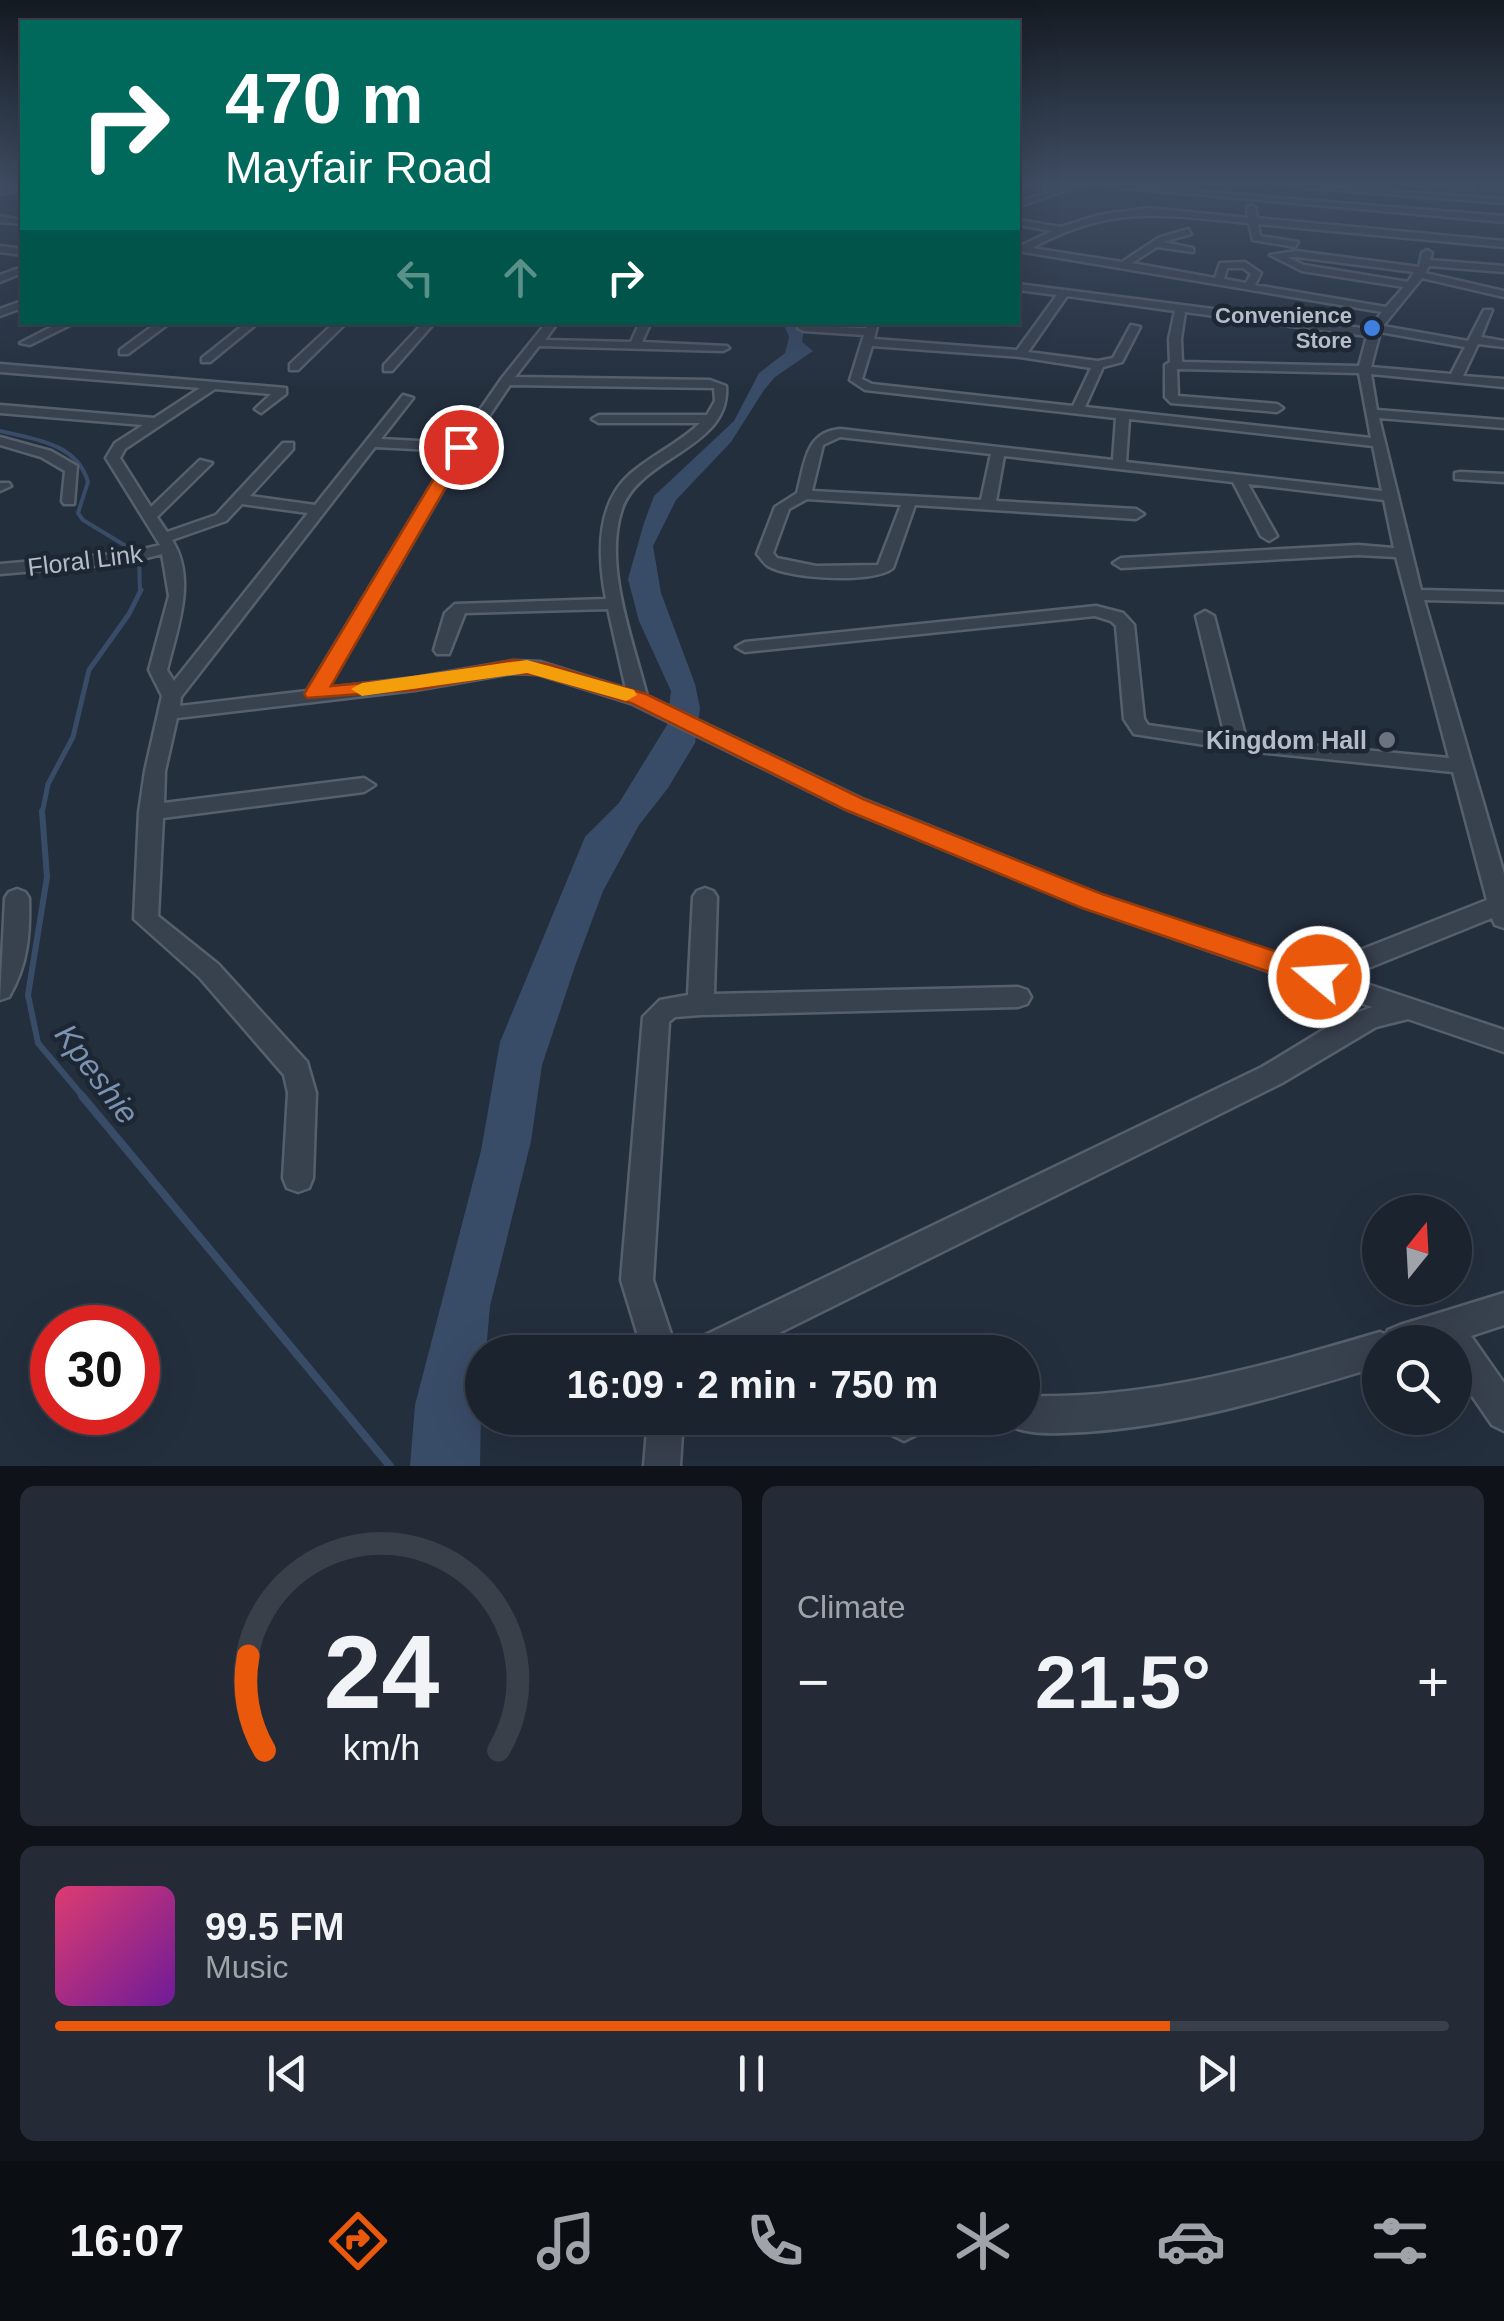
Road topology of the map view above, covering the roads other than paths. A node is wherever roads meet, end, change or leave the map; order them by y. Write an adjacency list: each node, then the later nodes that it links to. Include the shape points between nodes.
1 (1051, 253): 3 (street)
2 (1141, 253): 3 (street)
3 (1126, 264): 6 (street)
4 (1423, 265): 5 (street); 7 (street); 7 (street, via 1275,255 1302,268); 11 (street)
5 (1504, 270)
6 (1218, 284): 9 (street); 9 (street, via 1223,265 1238,264 1256,273)
7 (1410, 285): 13 (street)
8 (1020, 287): 10 (street)
9 (1248, 288): 13 (street)
10 (1064, 293): 12 (street); 33 (street, via 1032,324)
11 (1504, 294)
12 (1181, 307): 24 (street); 35 (street)
13 (1387, 310): 24 (street)
14 (1488, 312): 28 (street)
15 (65, 325): 26 (street)
16 (162, 325): 32 (street)
17 (250, 325): 34 (street)
18 (339, 325): 38 (street)
19 (427, 325): 39 (street)
20 (551, 325): 27 (street)
21 (645, 325): 30 (street)
22 (1135, 327): 36 (street, via 1118,360)
23 (804, 328): 25 (street)
24 (1373, 330): 28 (street); 40 (street)
25 (870, 332): 33 (street); 49 (street, via 856,380 863,385)
26 (26, 343)
27 (538, 343): 30 (street); 42 (street)
28 (1475, 343): 29 (street); 41 (street)
29 (1504, 344)
30 (634, 347): 31 (street)
31 (724, 348)
32 (124, 352)
33 (1028, 353): 36 (street)
34 (206, 360)
35 (1176, 362): 40 (street); 47 (street, via 1175,400)
36 (1098, 365): 49 (street)
37 (0, 368): 44 (street)
38 (294, 368)
39 (388, 368)
40 (1364, 370): 41 (street); 50 (street)
41 (1456, 377): 43 (street)
42 (506, 381): 53 (street, via 720,386 722,404); 60 (street)
43 (1504, 382)
44 (213, 385): 46 (street, via 282,391); 54 (street)
45 (407, 398): 57 (street)
46 (261, 408)
47 (1277, 408)
48 (0, 409): 54 (street)
49 (1078, 409): 51 (street)
50 (1374, 414): 55 (street); 58 (street)
51 (1123, 416): 58 (street); 63 (street)
52 (600, 419): 53 (street)
53 (708, 419): 83 (street, via 622,493 606,549)
54 (156, 422): 75 (street, via 113,458)
55 (1504, 424)
56 (0, 442): 71 (street, via 72,469)
57 (374, 442): 60 (street); 73 (street)
58 (1380, 443): 68 (street)
59 (288, 446): 69 (street, Floral Link)
60 (461, 447): 87 (street)
61 (998, 452): 63 (street); 67 (street, via 830,434 816,444); 72 (street)
62 (205, 463): 75 (street)
63 (1119, 466): 66 (street)
64 (1460, 476): 65 (street)
65 (1504, 478)
66 (1238, 479): 68 (street); 76 (street)
67 (804, 495): 70 (street); 70 (street, via 782,507 765,554 777,567 885,568)
68 (1390, 496): 78 (street)
69 (240, 499): 73 (street); 77 (street, Floral Link, via 215,522)
70 (910, 500): 72 (street)
71 (69, 501)
72 (988, 504): 74 (street)
73 (319, 510): 89 (street)
74 (1136, 514)
75 (152, 515): 77 (street)
76 (1269, 536)
77 (166, 543): 80 (street, Floral Link, via 127,558); 89 (street, via 177,596 158,670)
78 (1401, 553): 79 (street); 81 (street)
79 (1121, 563)
80 (0, 569)
81 (1413, 595): 82 (street); 91 (street)
82 (1504, 598)
83 (618, 604): 86 (street, via 462,608 454,612); 88 (street)
84 (1206, 616): 90 (street)
85 (746, 648): 90 (street, via 1096,610 1125,624 1134,719 1141,730)
86 (443, 650)
87 (315, 694): 88 (street, via 527,666); 89 (street)
88 (638, 699): 97 (street, via 854,804 1092,901)
89 (170, 704): 93 (street)
90 (1237, 744): 91 (street)
91 (1463, 766): 96 (street)
92 (364, 785): 93 (street)
93 (150, 812): 103 (street, via 146,919 209,971 297,1070)
94 (705, 897): 100 (street)
95 (17, 898): 98 (street, via 19,946)
96 (1503, 909): 97 (street)
97 (1319, 977): 101 (street)
98 (0, 990)
99 (1018, 997): 100 (street)
100 (701, 1005): 106 (street, via 669,1007 656,1017 652,1041 637,1280)
101 (1408, 1009): 102 (street); 107 (street, via 1358,1020 1278,1072)
102 (1504, 1041)
103 (298, 1178)
104 (1504, 1309): 105 (street)
105 (1458, 1325)
106 (655, 1335)
107 (740, 1335)
108 (1362, 1353): 111 (street, via 1249,1388 1166,1404)
109 (1472, 1367): 110 (street)
110 (1504, 1413)
111 (1040, 1415)
112 (665, 1435): 113 (street)
113 (662, 1466)

